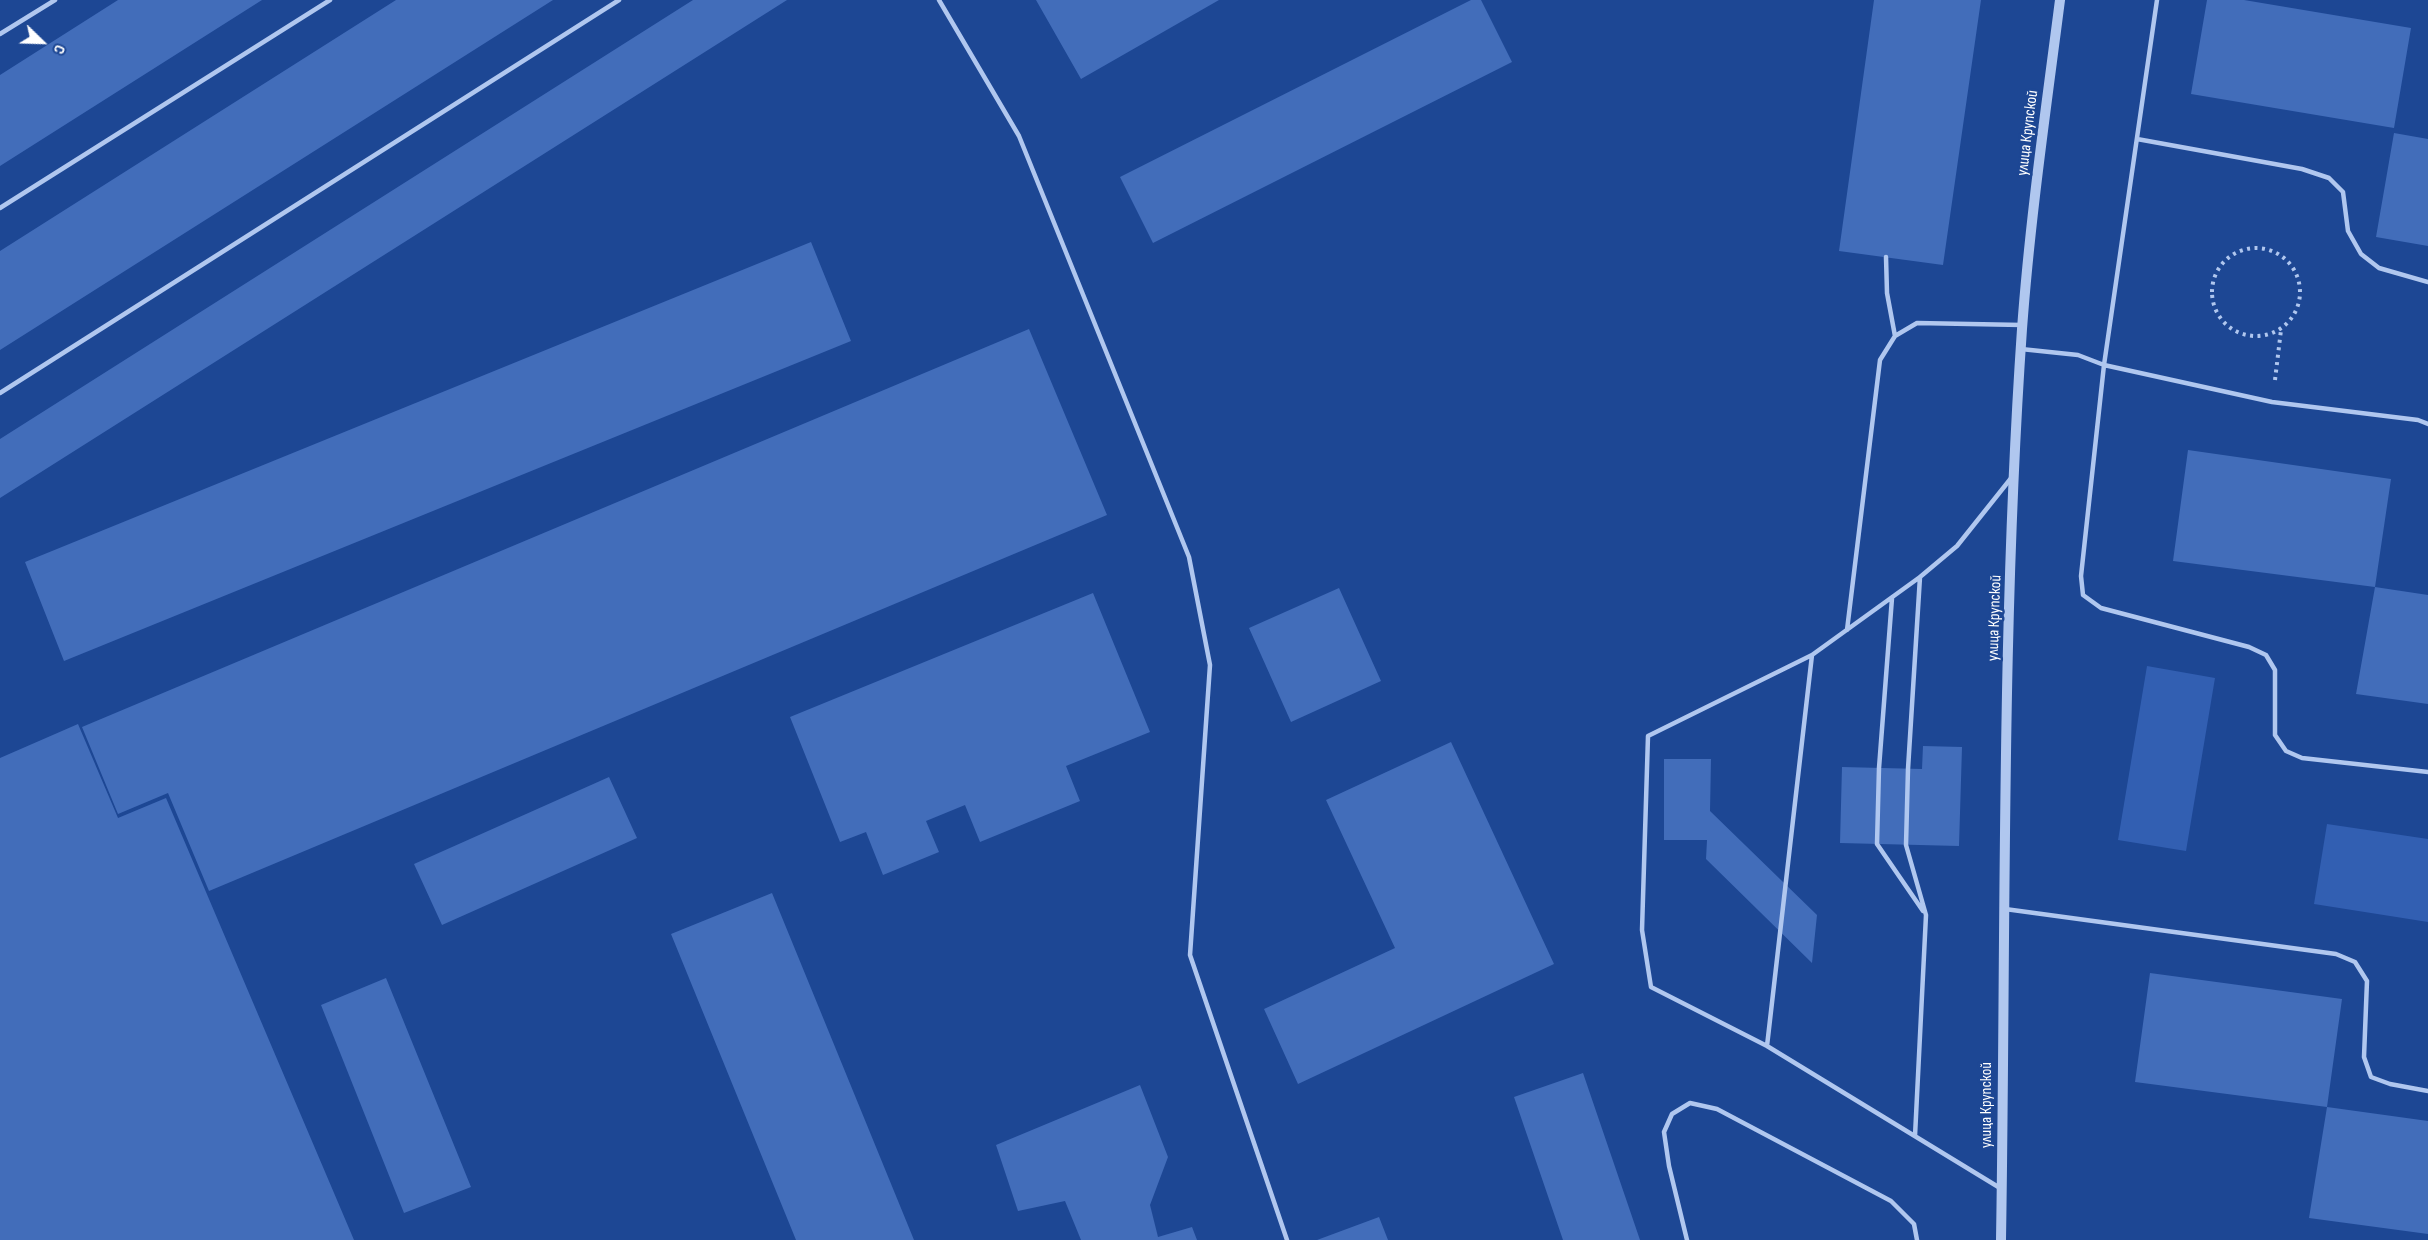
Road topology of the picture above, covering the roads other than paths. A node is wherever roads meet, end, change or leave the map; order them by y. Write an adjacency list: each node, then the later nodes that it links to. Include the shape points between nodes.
1 (55, 0): 7 (lane)
2 (330, 0): 9 (lane)
3 (619, 0): 16 (lane)
4 (939, 0): 30 (lane, via 1019,136 1189,557 1210,665 1190,955)
5 (2060, 0): 12 (street, улица Крупской)
6 (2157, 0): 8 (lane)
7 (0, 34)
8 (2137, 139): 11 (lane, via 2302,169 2329,178 2343,192 2348,231 2361,254 2379,268); 15 (lane)
9 (0, 208)
10 (1886, 258): 13 (lane, via 1887,293)
11 (2428, 282)
12 (2022, 326): 13 (lane, via 1917,323); 14 (street, улица Крупской)
13 (1895, 336): 21 (lane, via 1880,360)
14 (2021, 349): 15 (lane, via 2078,355); 18 (street, улица Крупской)
15 (2104, 365): 17 (lane, via 2272,402); 23 (lane, via 2081,576 2083,595 2101,608 2249,647 2266,655 2275,670 2275,735 2286,751 2302,758)
16 (0, 393)
17 (2428, 424)
18 (2014, 475): 19 (lane, via 1958,546); 24 (street, улица Крупской)
19 (1920, 577): 20 (lane); 25 (lane, via 1906,845)
20 (1892, 597): 21 (lane); 25 (lane, via 1877,844)
21 (1848, 630): 22 (lane)
22 (1812, 656): 26 (lane); 26 (lane, via 1648,736 1642,930 1651,987)
23 (2428, 772)
24 (2002, 909): 27 (lane, via 2336,954 2355,962 2367,981 2364,1056 2372,1077); 29 (street, улица Крупской)
25 (1926, 915): 28 (lane)
26 (1767, 1046): 28 (lane)
27 (2428, 1090)
28 (1915, 1136): 29 (lane)
29 (2001, 1189): 33 (street, улица Крупской)
30 (1287, 1240)
31 (1687, 1240): 32 (lane, via 1664,1132 1672,1113 1690,1104 1717,1109 1891,1202 1914,1224)
32 (1917, 1240)
33 (2001, 1240)

